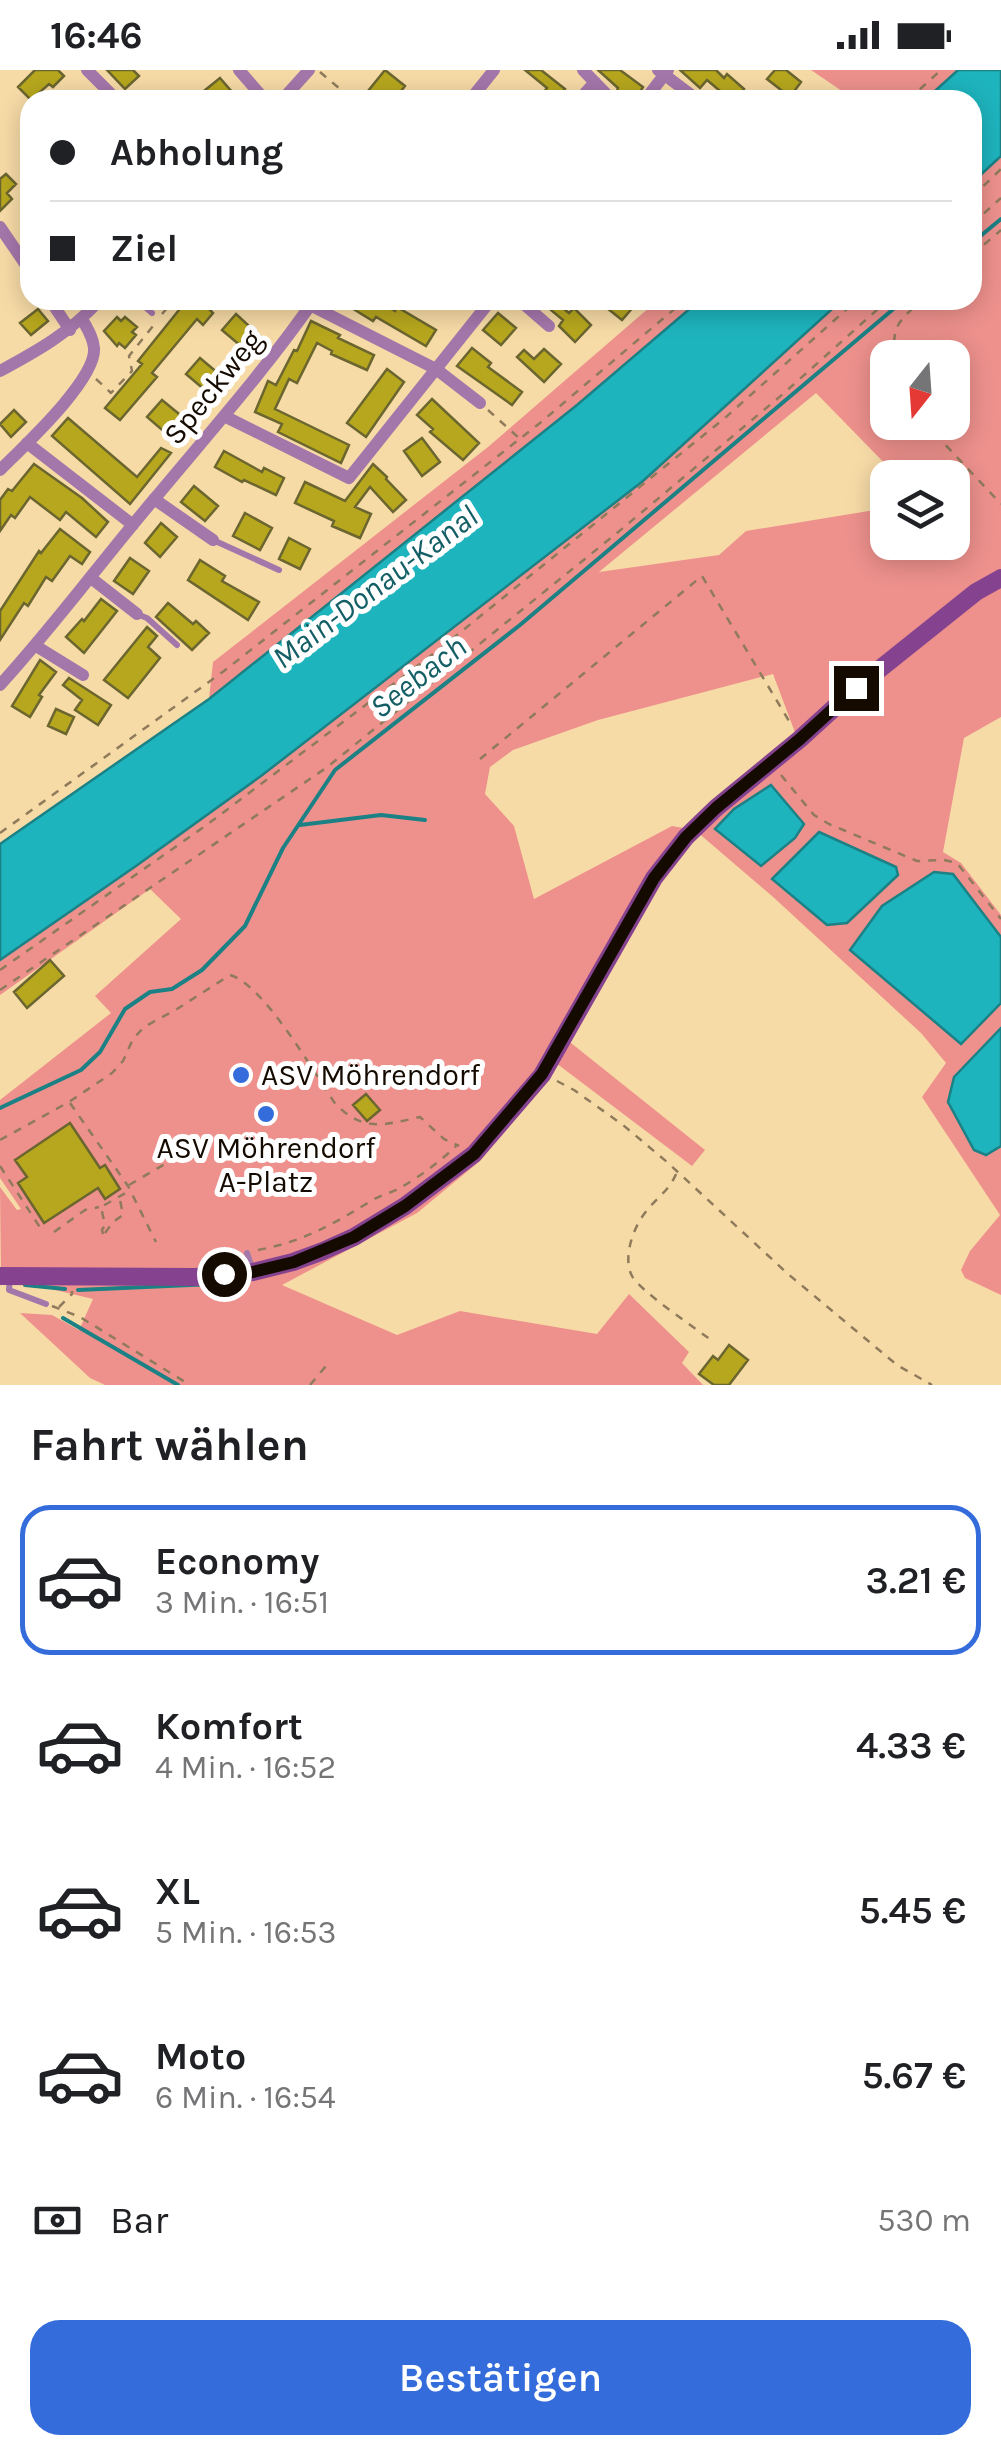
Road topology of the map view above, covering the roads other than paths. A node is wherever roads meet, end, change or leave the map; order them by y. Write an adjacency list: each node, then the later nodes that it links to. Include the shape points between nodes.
1 (87, 70): 8 (street)
2 (239, 70): 9 (street)
3 (309, 70): 10 (street)
4 (494, 70): 11 (street)
5 (582, 70): 7 (street)
6 (664, 72): 14 (street)
7 (595, 82): 12 (street); 13 (street)
8 (107, 90)
9 (256, 90)
10 (291, 90)
11 (478, 90)
12 (588, 90)
13 (603, 90)
14 (686, 90)
15 (0, 227): 16 (street)
16 (20, 256)
17 (57, 310): 27 (street)
18 (91, 310): 25 (street)
19 (149, 310): 24 (lane)
20 (302, 310): 31 (street, Speckweg)
21 (324, 310): 28 (street)
22 (482, 310): 28 (street)
23 (531, 310): 26 (street)
24 (152, 313)
25 (82, 319): 27 (street); 32 (street, via 95,351 88,373)
26 (549, 326)
27 (70, 330): 29 (street)
28 (436, 368): 30 (street); 31 (street, via 349,478)
29 (0, 370)
30 (480, 402)
31 (224, 416): 34 (street, Speckweg)
32 (27, 443): 33 (street); 35 (street)
33 (0, 470)
34 (154, 500): 35 (street, Speckweg); 36 (street)
35 (133, 525): 38 (street, Speckweg)
36 (213, 540): 37 (lane)
37 (279, 570)
38 (90, 578): 40 (street); 42 (street, Speckweg)
39 (1001, 578): 46 (street, via 856,688 686,837 654,878 542,1074 474,1154 354,1237)
40 (136, 614): 41 (lane)
41 (177, 645)
42 (36, 646): 43 (street); 44 (street, Speckweg)
43 (83, 675)
44 (0, 685)
45 (247, 1253): 46 (lane)
46 (253, 1272): 47 (street)
47 (5, 1276): 48 (lane, via 9,1290)
48 (46, 1304)

